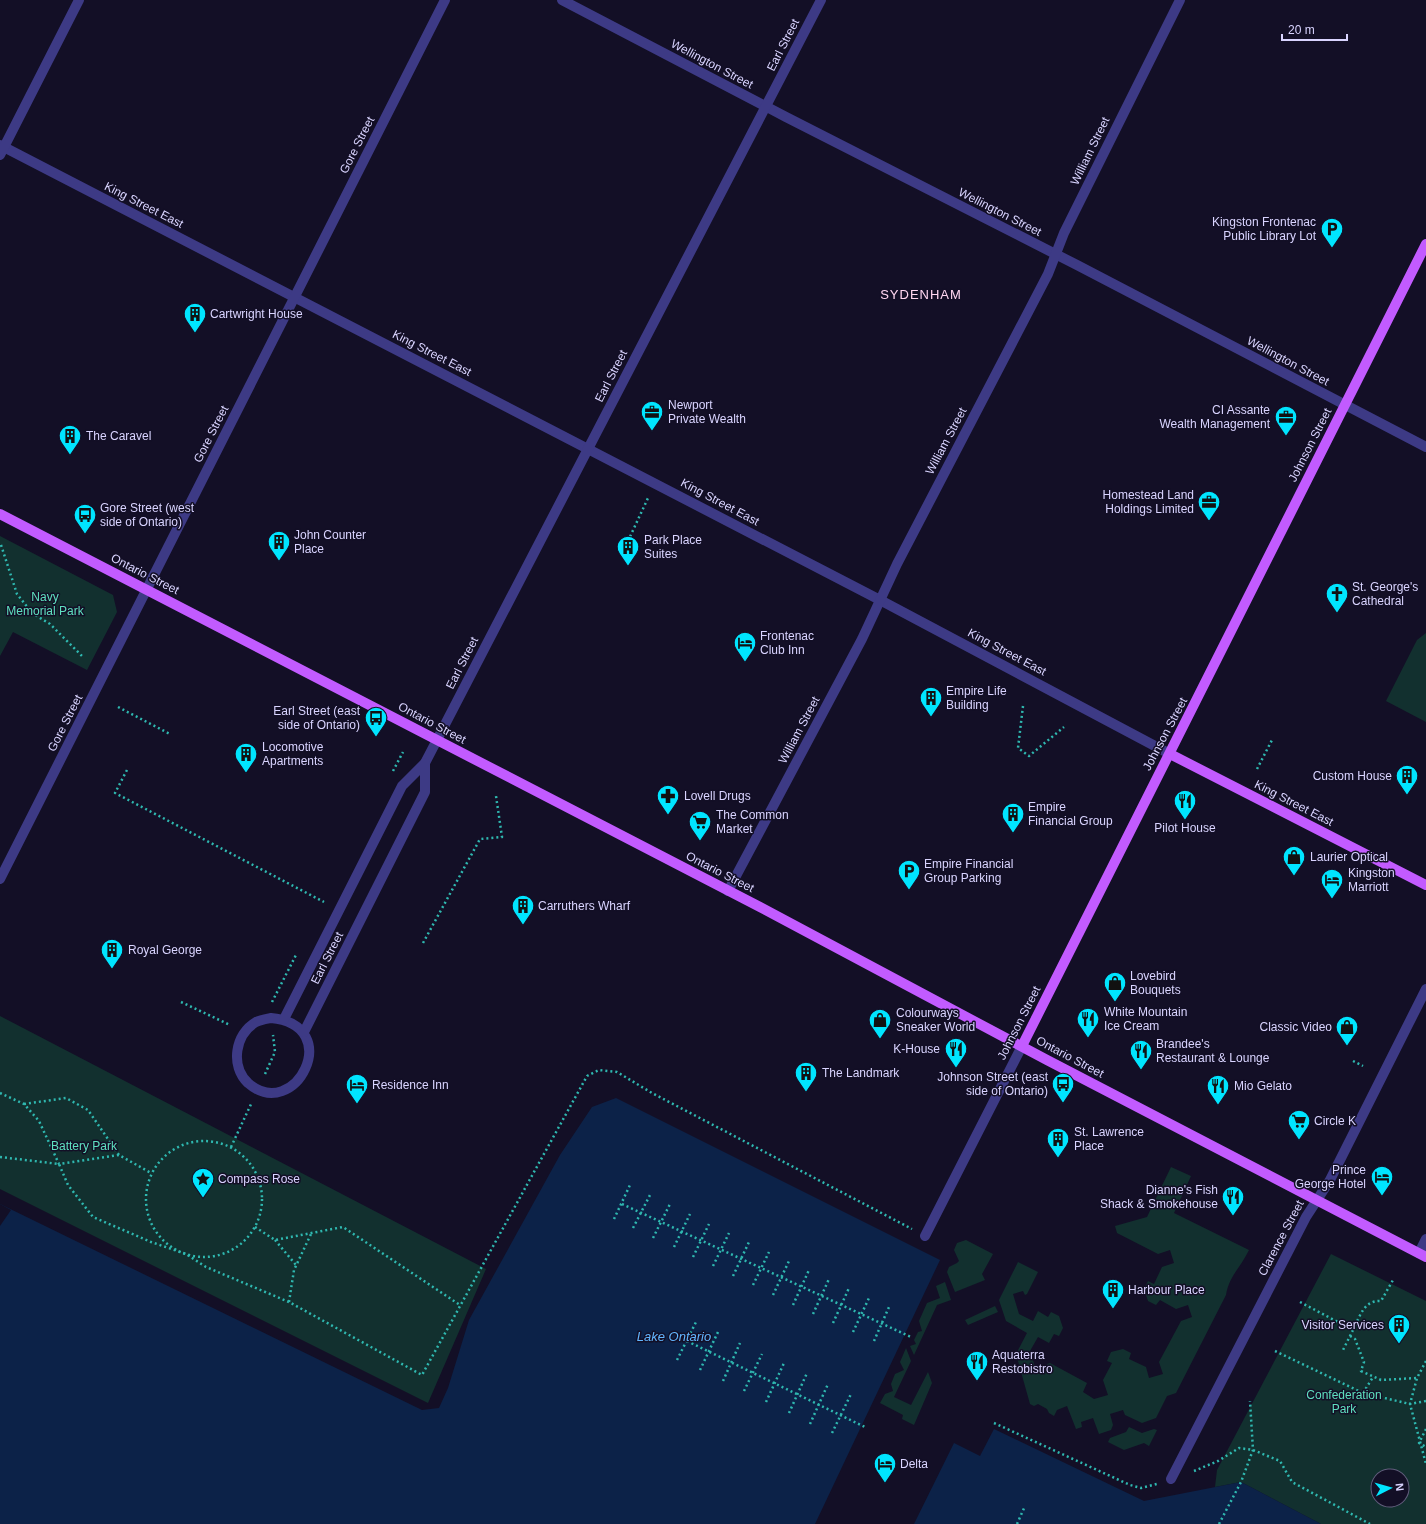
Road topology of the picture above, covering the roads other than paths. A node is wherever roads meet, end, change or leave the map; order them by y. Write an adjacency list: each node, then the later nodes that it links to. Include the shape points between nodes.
1 (79, 0): 7 (street)
2 (445, 0): 10 (street, Gore Street)
3 (562, 0): 6 (street, Wellington Street)
4 (821, 0): 6 (street, Earl Street)
5 (1180, 0): 9 (street, William Street)
6 (766, 106): 9 (street, Wellington Street); 13 (street, Earl Street)
7 (1, 149): 10 (street, King Street East)
8 (1426, 244): 11 (main road, Johnson Street)
9 (1055, 254): 11 (street, Wellington Street); 16 (street, William Street, via 1048,274)
10 (295, 297): 13 (street, King Street East); 15 (street, Gore Street)
11 (1345, 405): 12 (street, Wellington Street); 18 (main road, Johnson Street)
12 (1426, 447)
13 (588, 448): 16 (street, King Street East); 17 (street, Earl Street)
14 (0, 514): 15 (main road, Ontario Street)
15 (147, 589): 17 (main road, Ontario Street); 20 (street, Gore Street)
16 (880, 600): 18 (street, King Street East); 22 (street, William Street, via 862,639)
17 (437, 740): 19 (street, Earl Street); 22 (main road, Ontario Street)
18 (1170, 754): 21 (main road, King Street East); 26 (main road, Johnson Street)
19 (425, 763): 24 (street, Earl Street, via 402,786); 25 (street, Earl Street, via 425,792)
20 (0, 879)
21 (1426, 885)
22 (728, 891): 26 (main road, Ontario Street)
23 (1426, 989): 27 (street, Clarence Street, via 1330,1180)
24 (284, 1019): 25 (street); 25 (street, via 270,1018 256,1022 245,1032 238,1044 239,1070 246,1082 258,1090 273,1094 287,1090 299,1078 307,1063 309,1047)
25 (304, 1032)
26 (1022, 1046): 27 (main road, Ontario Street); 28 (street, Johnson Street)
27 (1317, 1200): 30 (main road, Ontario Street); 31 (street, Clarence Street)
28 (925, 1236)
29 (1426, 1239): 30 (street)
30 (1422, 1255)
31 (1171, 1479)

